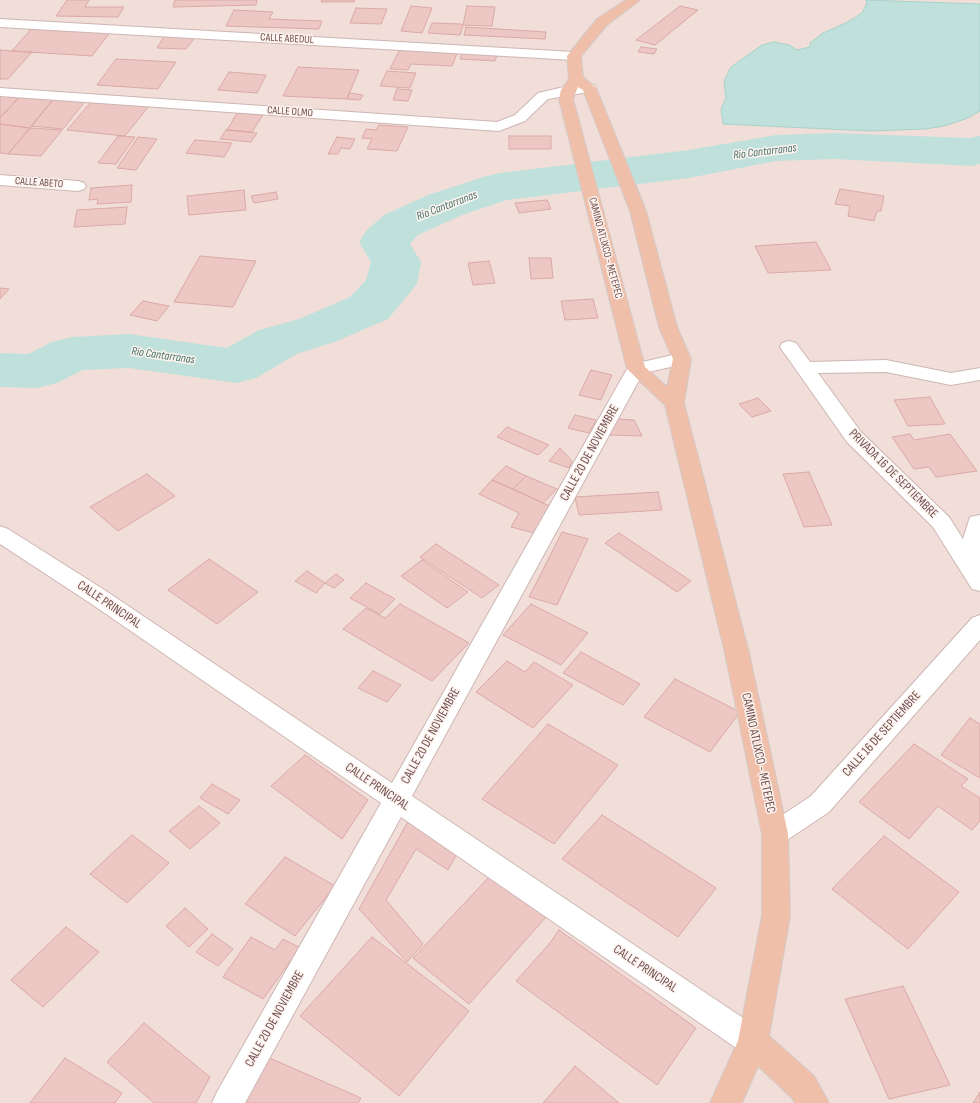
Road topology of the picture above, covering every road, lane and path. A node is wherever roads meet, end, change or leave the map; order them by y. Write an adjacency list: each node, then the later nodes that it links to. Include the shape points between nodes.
1 (634, 0): 3 (main road, via 602,22)
2 (0, 23): 3 (street, CALLE ABEDUL)
3 (574, 56): 4 (main road, CAMINO ATLIXCO - METEPEC)
4 (572, 85): 5 (street, CALLE OLMO); 6 (street, CALLE OLMO, via 542,96 520,118 499,127); 12 (main road, CAMINO ATLIXCO - METEPEC, via 566,99)
5 (589, 88): 10 (main road, via 638,211 668,327)
6 (0, 92)
7 (0, 180): 8 (street, CALLE ABETO)
8 (78, 186)
9 (789, 347): 11 (street, PRIVADA 16 DE SEPTIEMBRE)
10 (682, 360): 12 (street); 14 (main road, CAMINO ATLIXCO - METEPEC)
11 (804, 368): 13 (street, via 886,366 951,380); 18 (street, PRIVADA 16 DE SEPTIEMBRE, via 854,437 941,522)
12 (636, 369): 14 (main road); 20 (street, CALLE 20 DE NOVIEMBRE)
13 (980, 374)
14 (674, 403): 21 (main road, CAMINO ATLIXCO - METEPEC, via 737,653)
15 (978, 522): 17 (street, via 971,550)
16 (0, 534): 20 (street, CALLE PRINCIPAL, via 98,597)
17 (980, 579)
18 (980, 583)
19 (980, 624): 21 (street, CALLE 16 DE SEPTIEMBRE, via 820,804)
20 (396, 799): 22 (street, CALLE PRINCIPAL); 23 (street, CALLE 20 DE NOVIEMBRE)
21 (775, 834): 22 (main road, CAMINO ATLIXCO - METEPEC, via 776,916)
22 (753, 1042): 24 (main road, CAMINO ATLIXCO - METEPEC); 25 (main road, via 803,1088)
23 (228, 1103)
24 (726, 1103)
25 (813, 1103)

